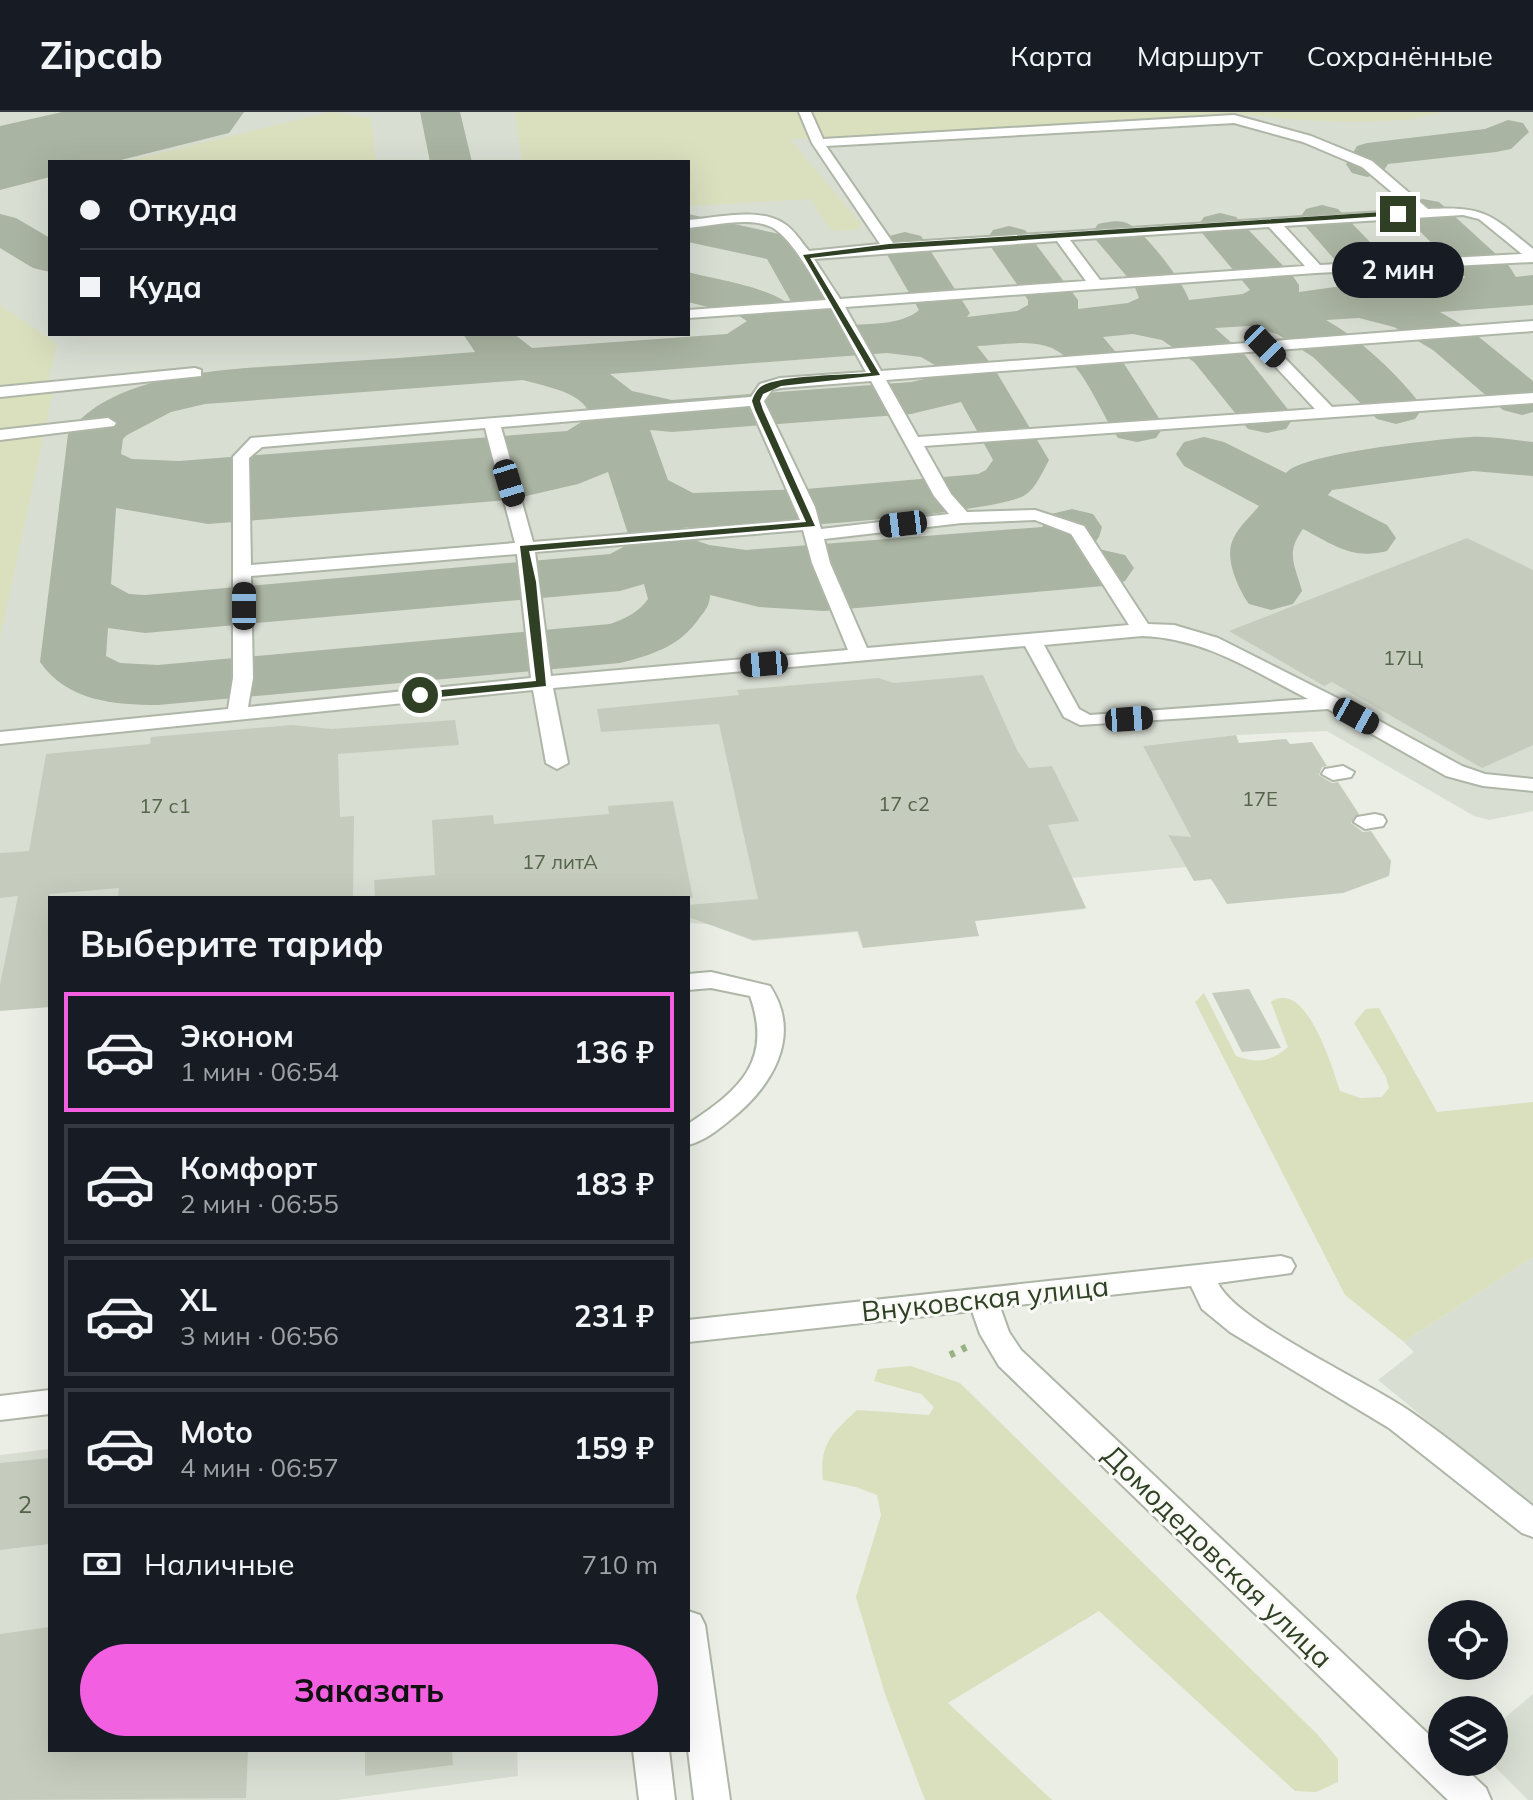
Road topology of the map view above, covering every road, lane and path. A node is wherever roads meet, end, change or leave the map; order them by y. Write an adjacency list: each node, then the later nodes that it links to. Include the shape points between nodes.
1 (809, 113): 2 (street)
2 (818, 143): 3 (street, via 1234,119 1307,139 1367,164); 7 (street)
3 (1423, 212): 4 (street); 9 (street, via 1479,214)
4 (1273, 223): 6 (street); 10 (street)
5 (690, 224): 8 (street, via 772,222)
6 (1061, 237): 7 (street); 11 (street)
7 (889, 247): 8 (street)
8 (805, 256): 12 (street)
9 (1533, 257): 10 (street)
10 (1316, 269): 11 (street)
11 (1098, 287): 12 (street)
12 (836, 304): 13 (street); 17 (street)
13 (690, 314)
14 (1533, 326): 15 (street)
15 (1265, 346): 17 (street); 21 (street)
16 (195, 373): 18 (street)
17 (876, 375): 20 (street, via 780,383 766,387); 25 (street)
18 (0, 392)
19 (1533, 398): 21 (street)
20 (756, 401): 22 (street); 27 (street)
21 (1328, 413): 25 (street)
22 (491, 422): 28 (street); 29 (street, via 257,442 241,457)
23 (108, 423): 24 (street)
24 (0, 435)
25 (914, 442): 26 (street, via 943,496)
26 (962, 518): 27 (street); 30 (street, via 1034,514 1065,521 1078,530)
27 (813, 530): 28 (street); 32 (street, via 821,563)
28 (524, 548): 29 (street); 33 (street)
29 (244, 571): 35 (street, via 243,678)
30 (1142, 630): 31 (street); 34 (street, via 1193,635)
31 (1032, 641): 32 (street); 34 (street, via 1071,713 1087,721)
32 (860, 655): 33 (street)
33 (542, 683): 35 (street); 37 (street)
34 (1332, 703): 38 (street, via 1454,771)
35 (237, 714): 36 (street)
36 (0, 738)
37 (557, 763)
38 (1533, 785)
39 (690, 982): 40 (street, via 711,980 761,991 772,1028 764,1068 736,1105)
40 (690, 1135)
41 (1281, 1266): 42 (street, Внуковская улица)
42 (1200, 1275): 43 (street, Внуковская улица); 47 (street, via 1212,1301 1240,1324 1400,1420)
43 (982, 1298): 44 (street, Внуковская улица); 52 (street, Домодедовская улица, via 1010,1358)
44 (690, 1331)
45 (48, 1402): 46 (street)
46 (0, 1408)
47 (1533, 1524)
48 (690, 1640): 51 (street)
49 (651, 1752): 50 (street)
50 (657, 1800)
51 (712, 1800)
52 (1473, 1800)

